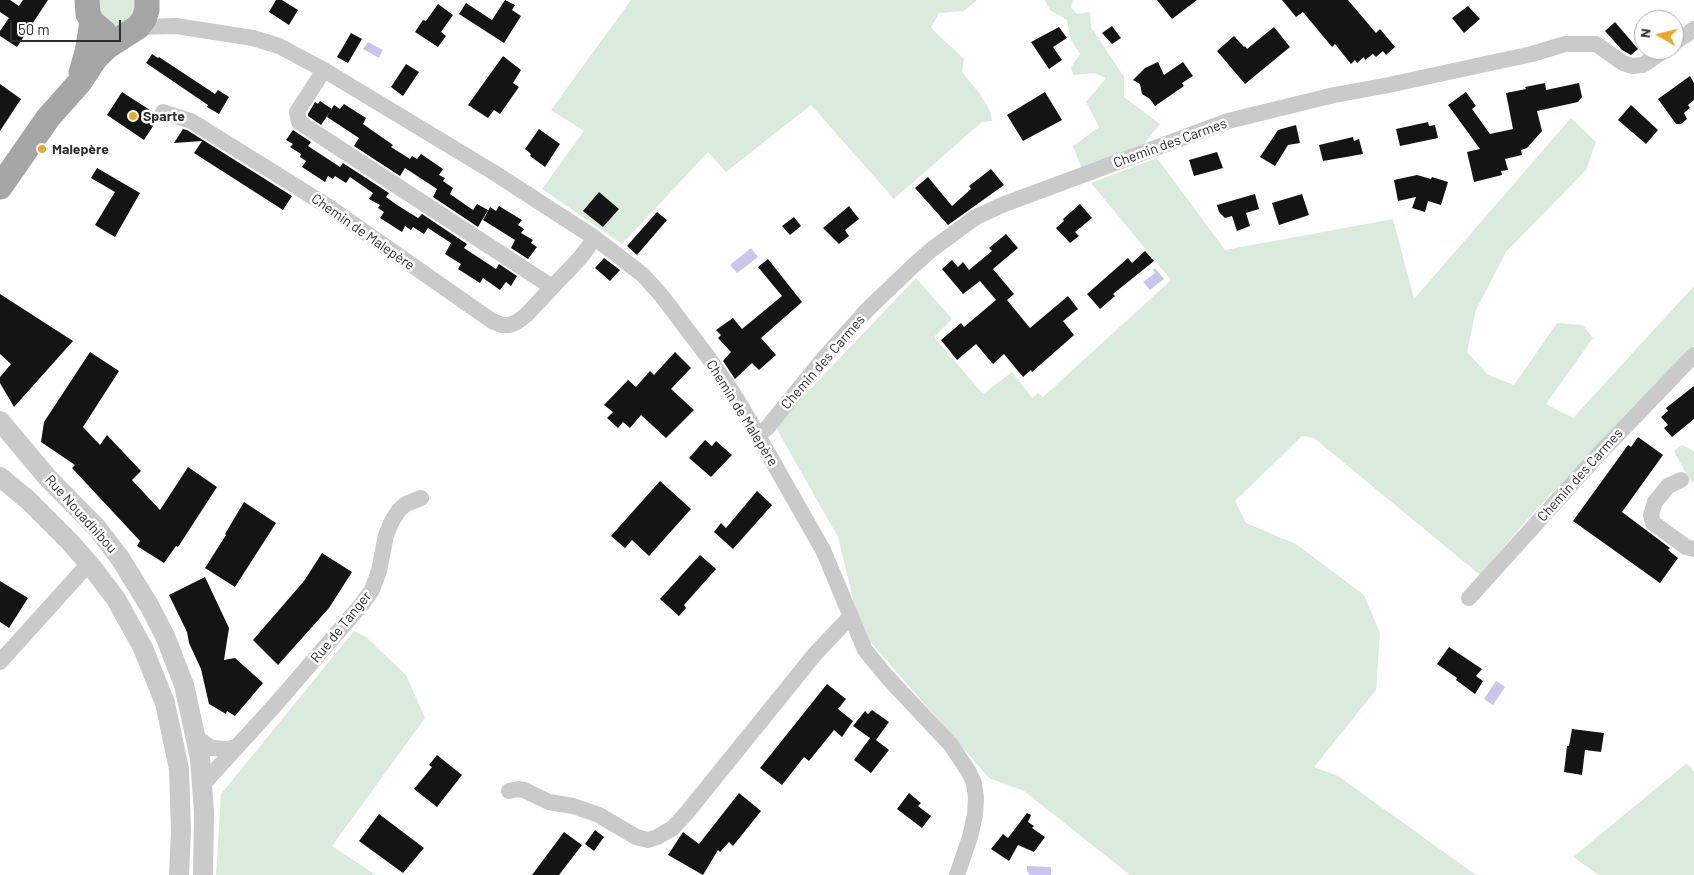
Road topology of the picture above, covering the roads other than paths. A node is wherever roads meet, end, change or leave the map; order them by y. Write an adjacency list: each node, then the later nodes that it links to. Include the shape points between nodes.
1 (147, 0): 3 (street); 4 (main road, via 144,19)
2 (89, 11): 4 (main road, via 98,29 106,33 116,35); 7 (main road, via 87,52)
3 (176, 26): 4 (street, Chemin de Malepère); 6 (street, Chemin de Malepère, via 253,38 279,46)
4 (132, 30): 7 (main road, via 107,47)
5 (1651, 60): 14 (street, Chemin des Carmes, via 1644,65 1632,66 1596,44 1565,44 1532,54 1334,95 1228,121 1002,205 976,217 913,266 822,359)
6 (324, 70): 10 (street, Chemin de Malepère); 11 (street, via 297,112 299,122)
7 (78, 83): 9 (main road, via 48,118)
8 (164, 112): 11 (street, Chemin de Malepère, via 191,121 329,207 492,322 508,325 518,322)
9 (0, 187)
10 (595, 238): 11 (street, Chemin de Malepère); 14 (street, Chemin de Malepère, via 643,275 661,296 731,390)
11 (552, 288)
12 (1694, 355): 20 (street, Chemin des Carmes)
13 (0, 421): 23 (street, Rue Nouadhibou, via 97,528 134,578 171,650 184,685)
14 (758, 435): 21 (street, Chemin de Malepère, via 823,550)
15 (0, 477): 19 (street, Rue Nouadhibou, via 28,500)
16 (1681, 480): 18 (street, via 1668,486 1655,502 1651,515 1653,523 1686,547)
17 (421, 498): 24 (street, Rue de Tanger, via 406,504 392,521 379,572 362,604)
18 (1694, 549)
19 (91, 566): 22 (street, via 83,570); 27 (street, Rue Nouadhibou, via 130,623 165,704 179,769)
20 (1469, 598)
21 (851, 616): 26 (street, via 815,654 689,810 673,828 658,838 636,837 599,815 549,802 524,790); 29 (street, Chemin de Malepère, via 872,660 962,758 974,783 975,815)
22 (0, 662)
23 (196, 737): 24 (street, via 211,748 228,750); 25 (street, Rue Nouadhibou)
24 (236, 747): 25 (street, Rue de Tanger)
25 (203, 784): 28 (street, Rue Nouadhibou)
26 (509, 791)
27 (179, 875)
28 (203, 875)
29 (957, 875)

